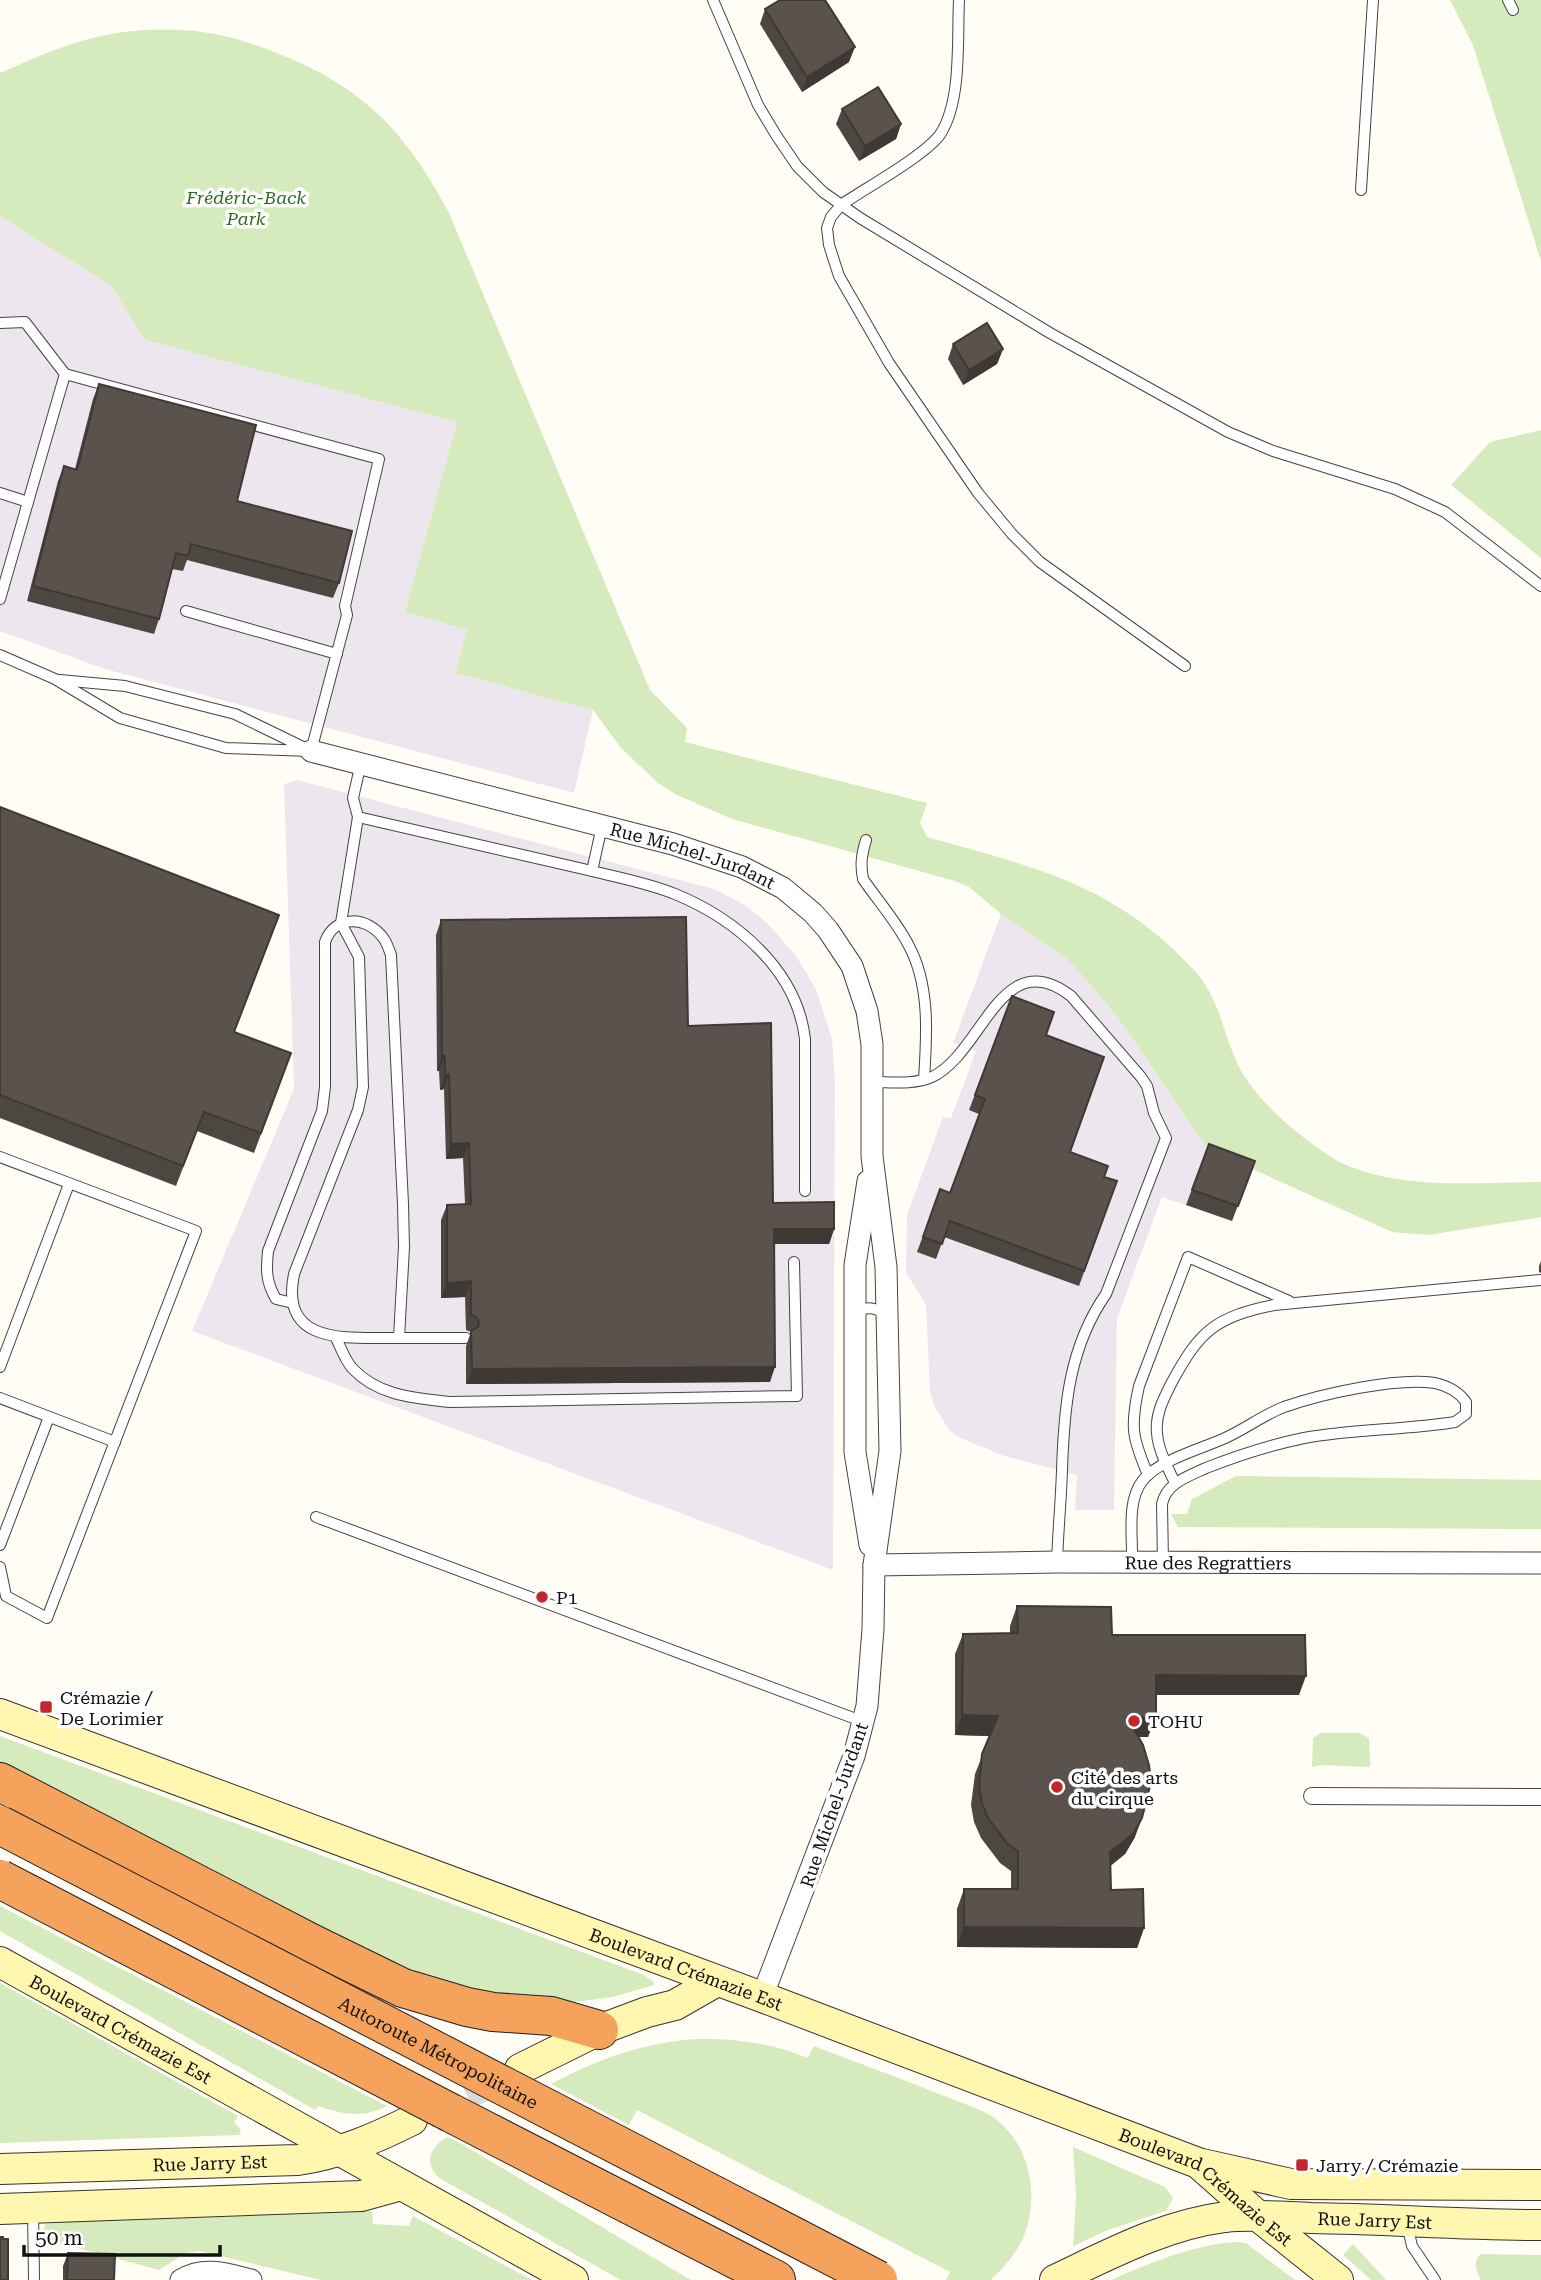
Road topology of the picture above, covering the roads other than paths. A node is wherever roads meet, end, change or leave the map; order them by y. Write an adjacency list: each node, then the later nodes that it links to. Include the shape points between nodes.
1 (713, 0): 5 (lane, via 758,105 776,135 797,166)
2 (959, 0): 5 (lane, via 954,89 941,134 925,150)
3 (1373, 0): 4 (lane)
4 (1361, 190)
5 (841, 205): 10 (lane, via 1051,333 1228,432 1395,489 1445,512); 15 (lane, via 827,228 839,276 889,363 978,493 1040,562)
6 (0, 323): 7 (lane, via 25,322)
7 (65, 374): 9 (lane); 13 (lane, via 379,459)
8 (0, 493): 9 (lane)
9 (28, 502): 11 (lane)
10 (1541, 586)
11 (0, 599)
12 (186, 611): 13 (lane)
13 (337, 654): 17 (lane)
14 (0, 655): 16 (lane)
15 (1185, 666)
16 (55, 680): 17 (lane, via 125,686 235,714); 17 (lane, via 120,718 226,748)
17 (311, 751): 18 (street, Rue Michel-Jurdant)
18 (361, 763): 19 (lane, via 353,798); 20 (street, Rue Michel-Jurdant)
19 (358, 817): 22 (lane); 23 (lane)
20 (602, 826): 22 (lane); 25 (street, Rue Michel-Jurdant, via 742,867 783,888 813,913 840,946 861,989 872,1044)
21 (866, 840): 24 (lane, via 863,878 908,943 921,972)
22 (592, 871): 29 (lane, via 641,882 707,910 758,949 788,985 803,1019 805,1039)
23 (341, 923): 32 (lane, via 359,957 363,1087 294,1273); 32 (lane, via 329,930 325,942 322,1111 268,1251 265,1273 276,1298); 37 (lane, via 360,922 373,928 391,955 403,1204)
24 (924, 1079): 25 (lane); 48 (lane, via 955,1058 1012,989 1040,980 1071,996 1133,1066 1147,1086 1166,1138 1073,1366 1065,1408)
25 (872, 1082): 26 (street, Rue Michel-Jurdant)
26 (872, 1156): 34 (street, Rue Michel-Jurdant, via 855,1265); 35 (street, Rue Michel-Jurdant, via 886,1267)
27 (0, 1157): 28 (lane)
28 (69, 1184): 39 (lane); 42 (lane, via 195,1231)
29 (805, 1191)
30 (794, 1262): 36 (lane, via 797,1396 450,1402 402,1396 385,1391 350,1366)
31 (1540, 1280): 33 (lane)
32 (293, 1303): 36 (lane, via 309,1326)
33 (1292, 1303): 43 (lane, via 1227,1318 1196,1342 1160,1409 1156,1431); 44 (lane, via 1188,1257 1135,1407 1133,1437)
34 (855, 1314): 35 (lane, via 869,1308); 52 (street, Rue Michel-Jurdant, via 855,1452)
35 (887, 1317): 52 (street, Rue Michel-Jurdant, via 890,1451)
36 (336, 1338): 37 (lane)
37 (399, 1338): 38 (lane)
38 (466, 1338)
39 (0, 1367)
40 (0, 1398): 41 (lane)
41 (49, 1417): 42 (lane); 47 (lane)
42 (114, 1442): 53 (lane, via 47,1618 6,1596)
43 (1166, 1463): 44 (lane); 45 (lane); 45 (lane, via 1282,1408 1354,1389 1409,1382 1437,1384 1466,1402 1466,1414 1455,1422 1275,1444)
44 (1148, 1475): 49 (lane, via 1133,1500)
45 (1175, 1483): 50 (lane, via 1162,1504)
46 (316, 1517): 55 (lane)
47 (0, 1545)
48 (1057, 1562): 49 (street, Rue des Regrattiers); 52 (street, Rue des Regrattiers)
49 (1132, 1563): 50 (street, Rue des Regrattiers)
50 (1164, 1563): 51 (street, Rue des Regrattiers)
51 (1541, 1563)
52 (874, 1565): 55 (street, Rue Michel-Jurdant)
53 (0, 1567)
54 (0, 1714): 62 (main road, Boulevard Crémazie Est)
55 (864, 1722): 63 (street, Rue Michel-Jurdant)
56 (0, 1782): 64 (highway, via 402,1988 467,2007 551,2016)
57 (1312, 1796): 58 (street)
58 (1541, 1797)
59 (0, 1825): 82 (highway, Autoroute Métropolitaine, bridge)
60 (0, 1879): 81 (highway, bridge)
61 (0, 1962): 67 (main road, Boulevard Crémazie Est)
62 (717, 1981): 63 (main road, Boulevard Crémazie Est); 64 (main road, via 675,2005)
63 (762, 1997): 68 (main road, Boulevard Crémazie Est)
64 (599, 2030): 65 (main road)
65 (520, 2069)
66 (412, 2120): 67 (main road, Rue Jarry Est)
67 (342, 2150): 69 (main road, Rue Jarry Est, via 298,2160); 70 (main road, Boulevard Crémazie Est)
68 (1198, 2164): 71 (main road, Rue Jarry Est, via 1291,2184); 74 (main road, Boulevard Crémazie Est)
69 (0, 2169)
70 (401, 2185): 73 (main road, via 361,2196); 80 (main road, Boulevard Crémazie Est)
71 (1541, 2185)
72 (0, 2209): 73 (main road)
73 (33, 2209): 77 (lane)
74 (1258, 2216): 75 (main road, Rue Jarry Est); 83 (main road, Rue Jarry Est, via 1225,2217 1171,2229); 84 (main road, Boulevard Crémazie Est)
75 (1407, 2221): 76 (main road, Rue Jarry Est); 85 (lane, via 1412,2246)
76 (1541, 2225)
77 (34, 2280)
78 (181, 2280): 79 (street, via 210,2271)
79 (251, 2280)
80 (573, 2280)
81 (776, 2280)
82 (878, 2280)
83 (1055, 2280)
84 (1338, 2280)
85 (1435, 2280)

